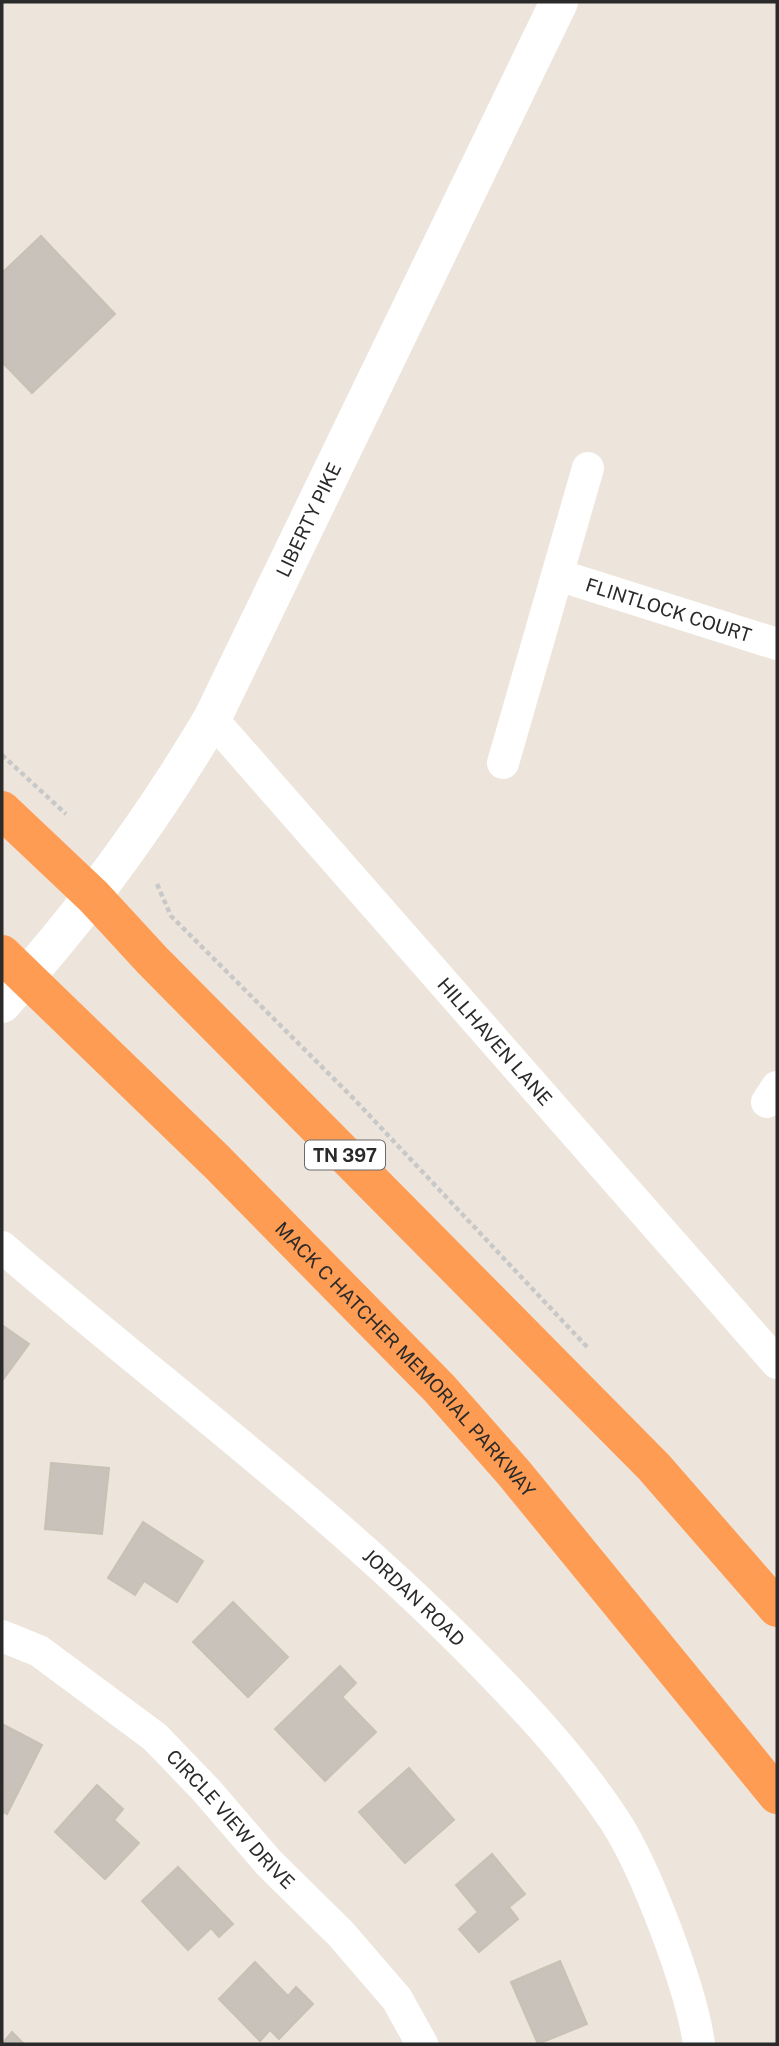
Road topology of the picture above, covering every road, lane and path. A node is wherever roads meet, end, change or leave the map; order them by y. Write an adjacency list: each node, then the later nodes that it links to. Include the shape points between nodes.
1 (559, 2): 5 (street, LIBERTY PIKE)
2 (588, 468): 3 (street, FLINTLOCK COURT)
3 (558, 575): 4 (street, FLINTLOCK COURT); 7 (street, FLINTLOCK COURT)
4 (777, 644)
5 (212, 719): 11 (street, LIBERTY PIKE, via 163,801); 15 (street, HILLHAVEN LANE)
6 (2, 755): 9 (path)
7 (503, 763)
8 (2, 810): 11 (highway, TN 397)
9 (66, 814)
10 (157, 884): 14 (path, via 171,916 354,1099)
11 (94, 897): 12 (street, LIBERTY PIKE); 16 (highway, TN 397, via 654,1466)
12 (10, 979): 18 (highway, MACK C HATCHER MEMORIAL PARKWAY, via 225,1170 439,1388 514,1473)
13 (2, 1247): 20 (street, JORDAN ROAD, via 410,1590 554,1737 616,1823 647,1887)
14 (589, 1349)
15 (777, 1363)
16 (777, 1608)
17 (2, 1636): 19 (street, CIRCLE VIEW DRIVE, via 38,1651 155,1737 397,1999)
18 (777, 1796)
19 (422, 2044)
20 (699, 2044)

